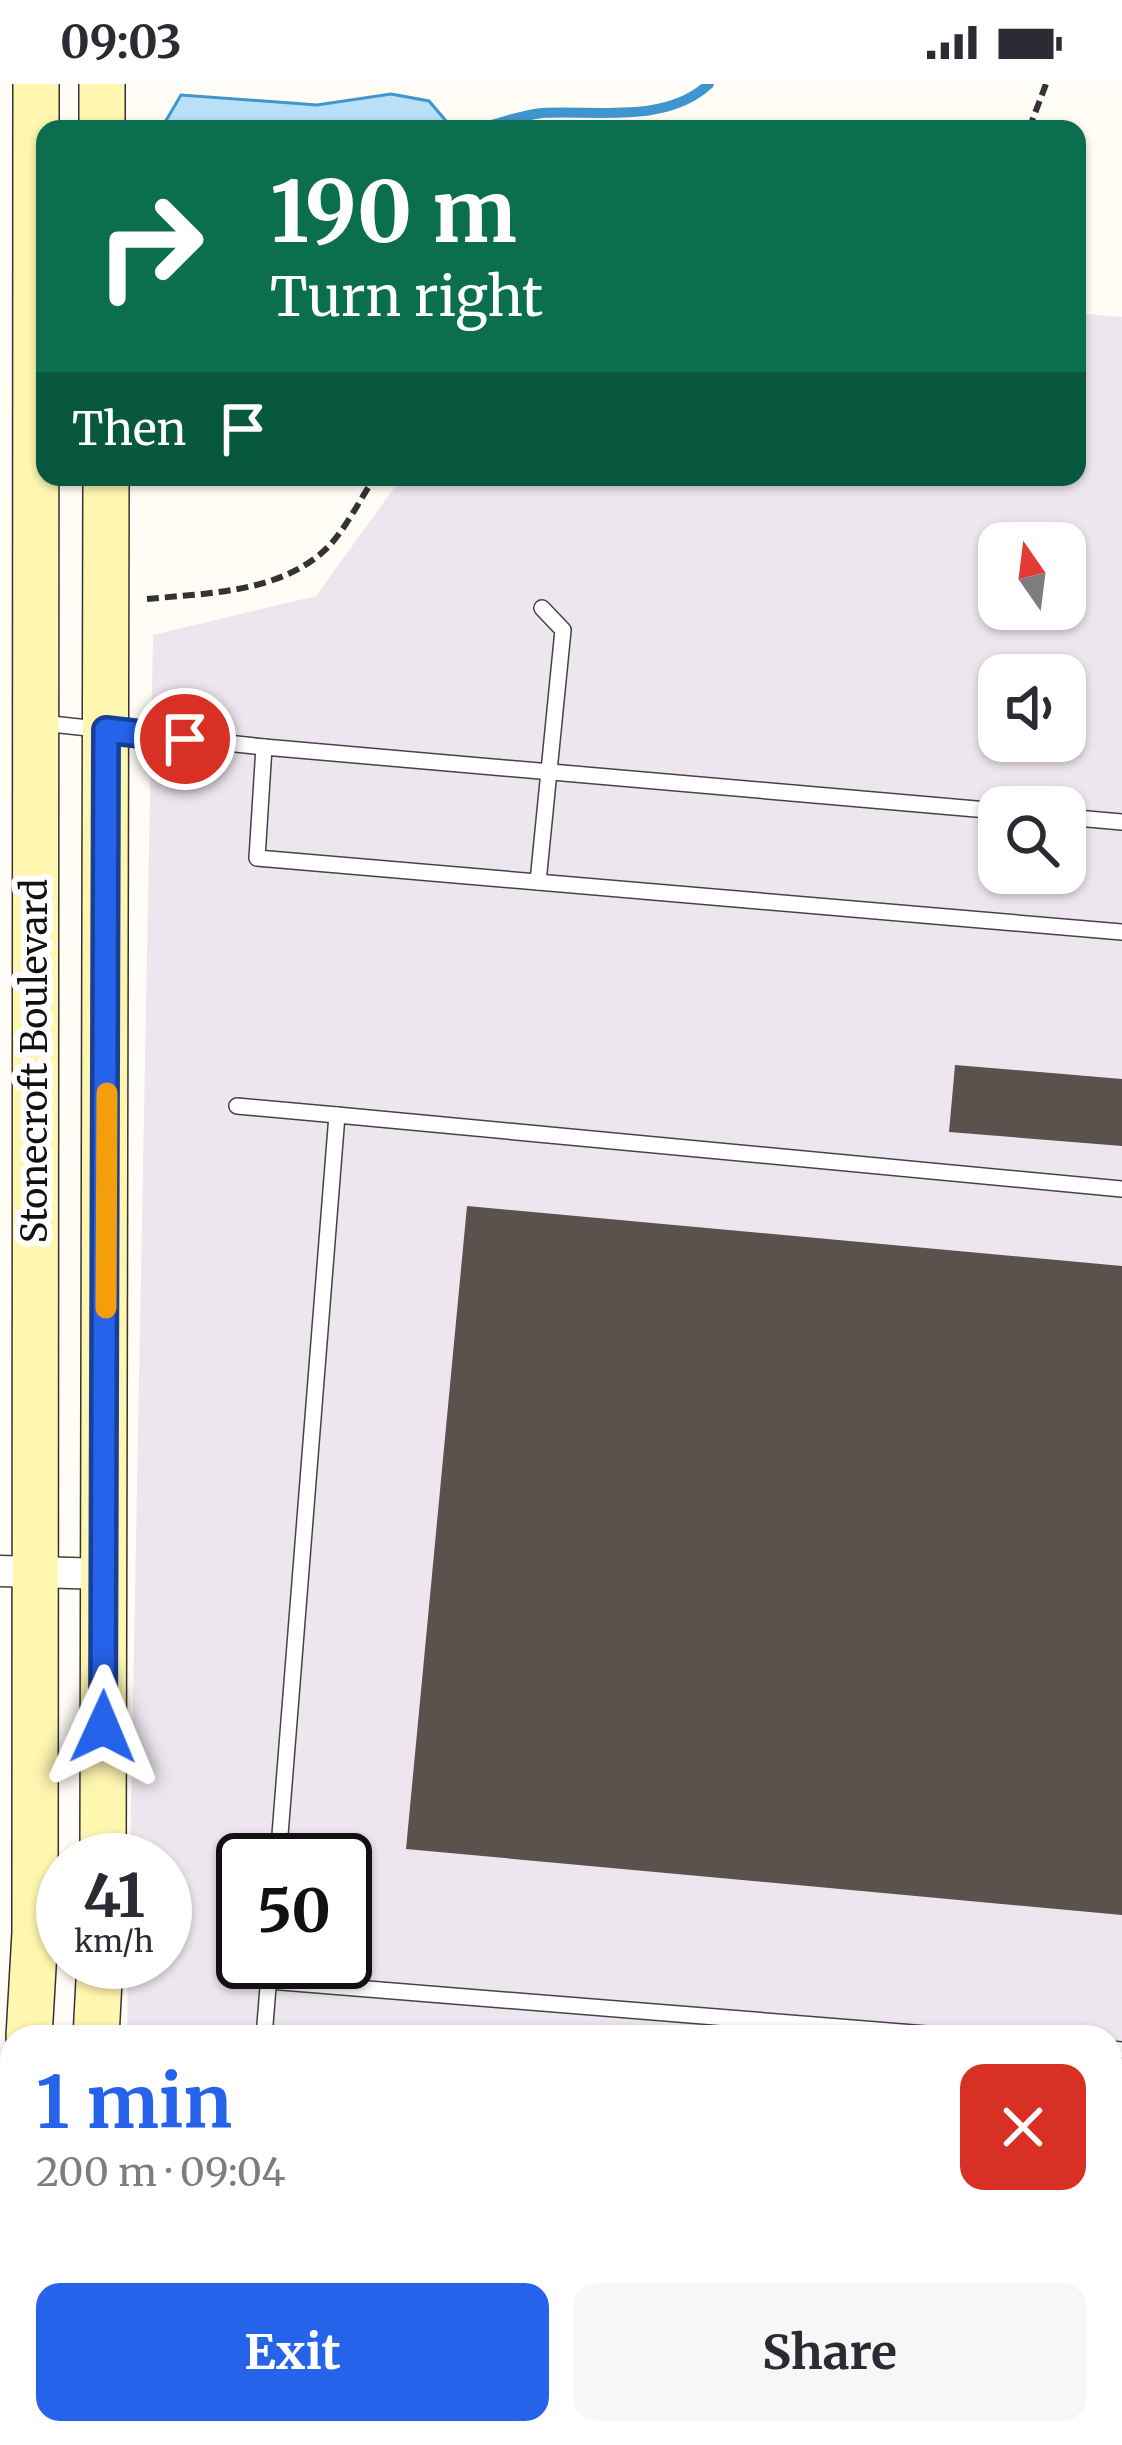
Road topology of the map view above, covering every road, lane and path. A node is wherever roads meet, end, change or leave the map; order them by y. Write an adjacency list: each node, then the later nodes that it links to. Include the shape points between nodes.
1 (36, 84): 10 (main road, Stonecroft Boulevard)
2 (102, 84): 4 (main road)
3 (1046, 84): 5 (path)
4 (102, 120)
5 (1032, 120)
6 (106, 486): 11 (main road, Stonecroft Boulevard)
7 (369, 486): 8 (path, via 327,548 283,577)
8 (131, 600)
9 (542, 608): 13 (lane, via 563,630)
10 (33, 722): 11 (lane); 22 (main road, Stonecroft Boulevard)
11 (106, 730): 12 (lane); 23 (main road, Stonecroft Boulevard)
12 (264, 746): 13 (lane); 17 (lane, via 257,858)
13 (549, 770): 14 (lane); 17 (lane)
14 (978, 809)
15 (1086, 819): 16 (lane)
16 (1122, 823)
17 (538, 882): 18 (lane)
18 (1122, 932)
19 (237, 1106): 20 (lane)
20 (337, 1115): 21 (lane); 25 (lane)
21 (1122, 1190)
22 (17, 1571): 23 (street); 29 (main road, Stonecroft Boulevard, via 35,1933)
23 (105, 1574): 24 (main road, Stonecroft Boulevard)
24 (103, 1833)
25 (280, 1833)
26 (99, 1989): 30 (main road)
27 (267, 1989): 31 (lane)
28 (357, 1989): 32 (lane)
29 (30, 2025)
30 (97, 2025)
31 (265, 2025)
32 (812, 2025)

